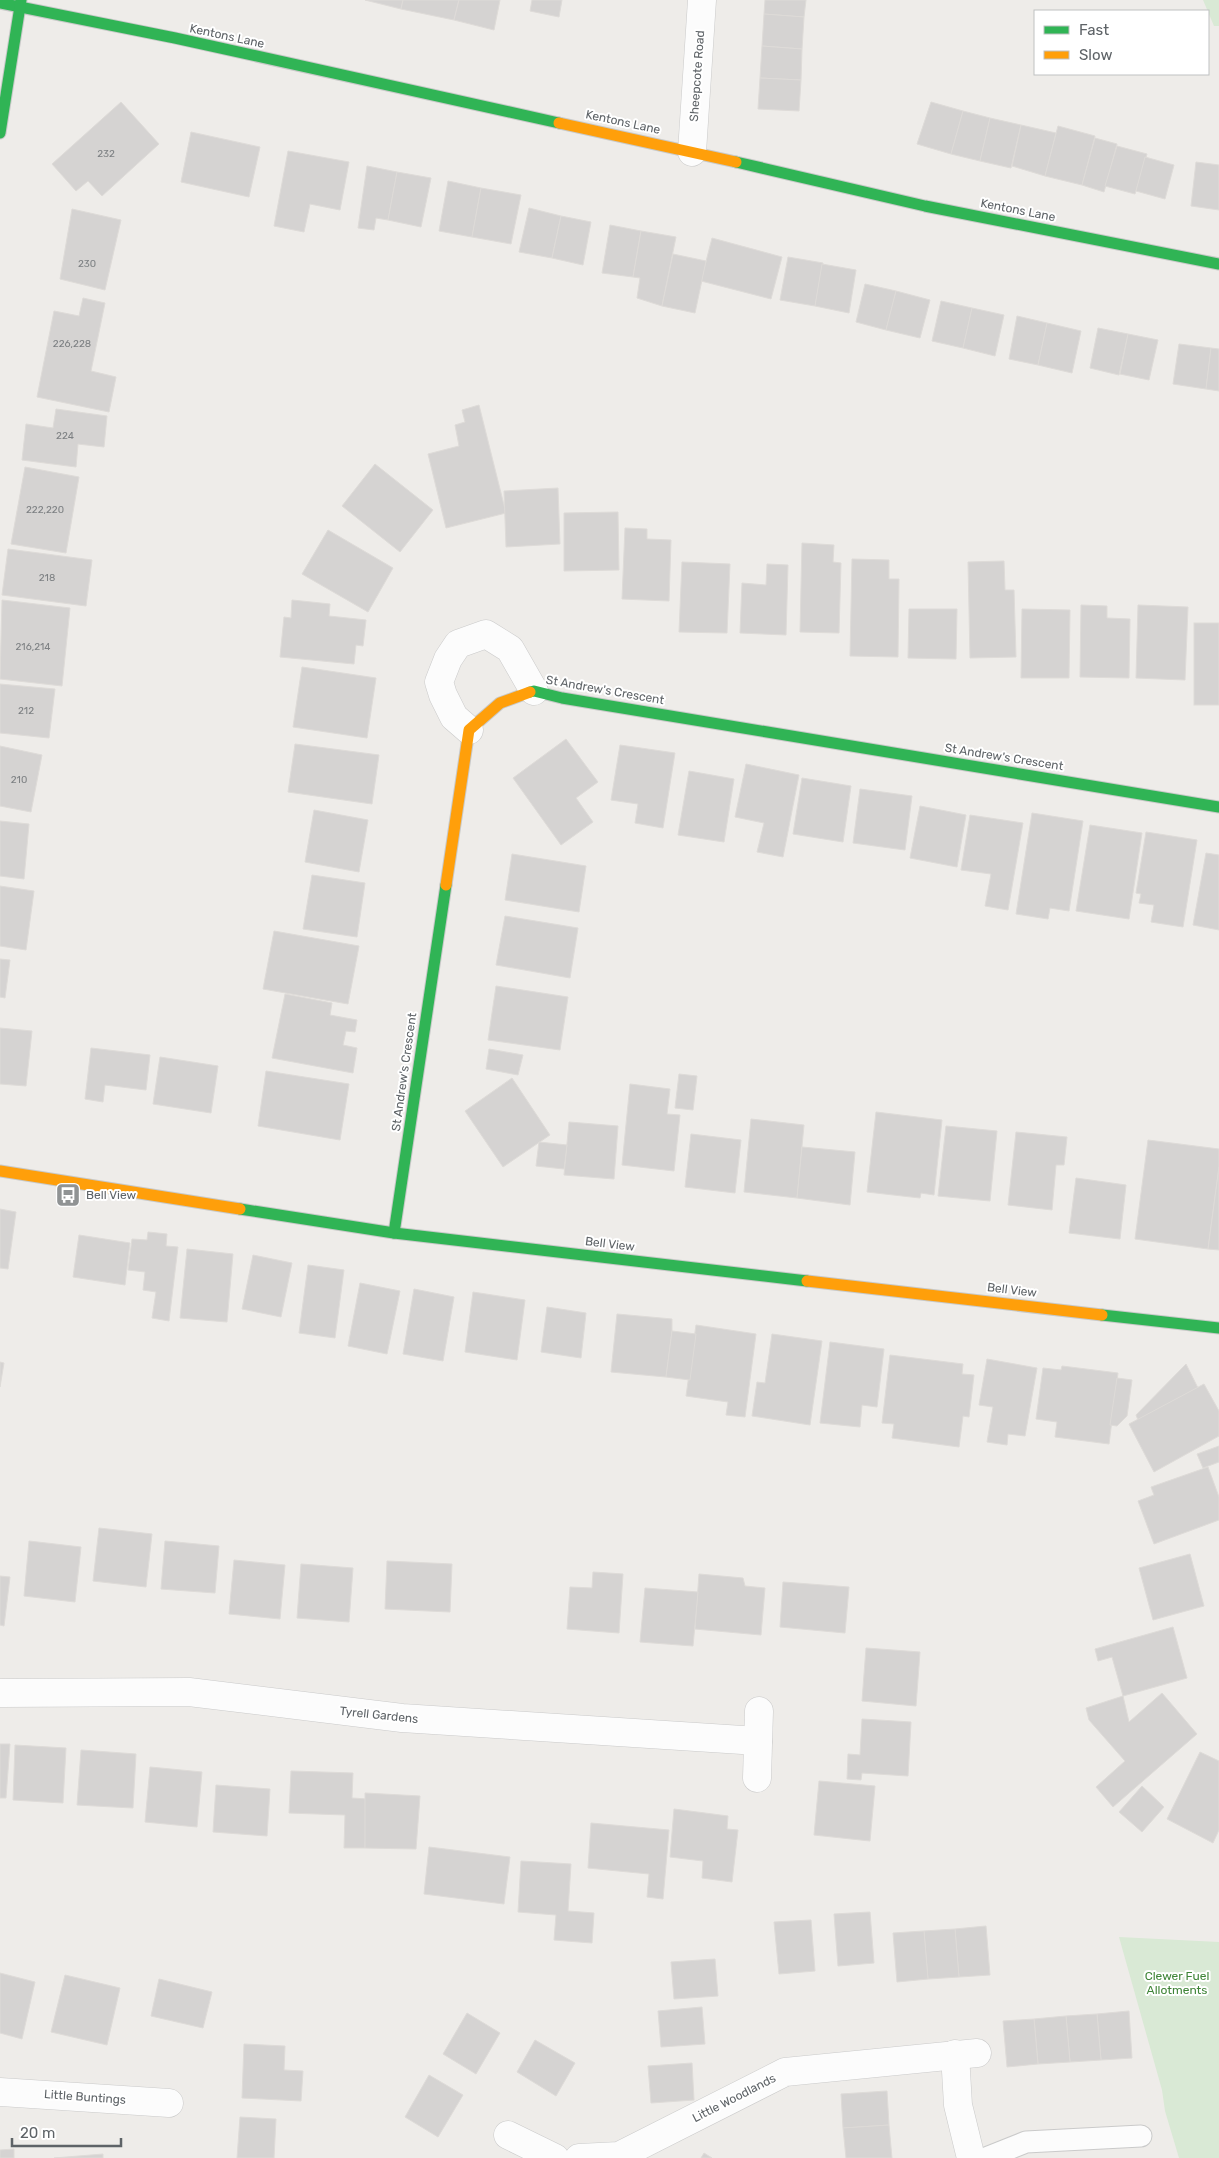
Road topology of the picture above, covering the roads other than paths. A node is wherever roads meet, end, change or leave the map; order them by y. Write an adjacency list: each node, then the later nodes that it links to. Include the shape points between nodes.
1 (702, 0): 5 (street, Sheepcote Road)
2 (0, 3): 3 (street, Kentons Lane)
3 (21, 4): 4 (street); 5 (street, Kentons Lane)
4 (0, 133)
5 (692, 152): 6 (street, Kentons Lane, via 926,206)
6 (1219, 264)
7 (534, 691): 8 (street, St Andrew's Crescent, via 500,703); 8 (street, via 510,649 486,634 458,644 439,682 454,717); 9 (street, St Andrew's Crescent)
8 (469, 730): 11 (street, St Andrew's Crescent)
9 (1219, 807)
10 (0, 1171): 11 (street, Bell View)
11 (394, 1233): 12 (street, Bell View)
12 (1219, 1328)
13 (0, 1693): 15 (street, Tyrell Gardens, via 189,1692 402,1718)
14 (759, 1711): 15 (street)
15 (758, 1741): 16 (street)
16 (757, 1778)
17 (0, 2092): 18 (street, Little Buntings)
18 (169, 2104)
19 (508, 2135): 21 (street)
20 (1141, 2136): 24 (lane, via 1026,2142)
21 (555, 2158)
22 (579, 2158): 23 (street, Little Woodlands, via 619,2156 785,2072 966,2054 958,2105)
23 (971, 2158)
24 (986, 2158)

